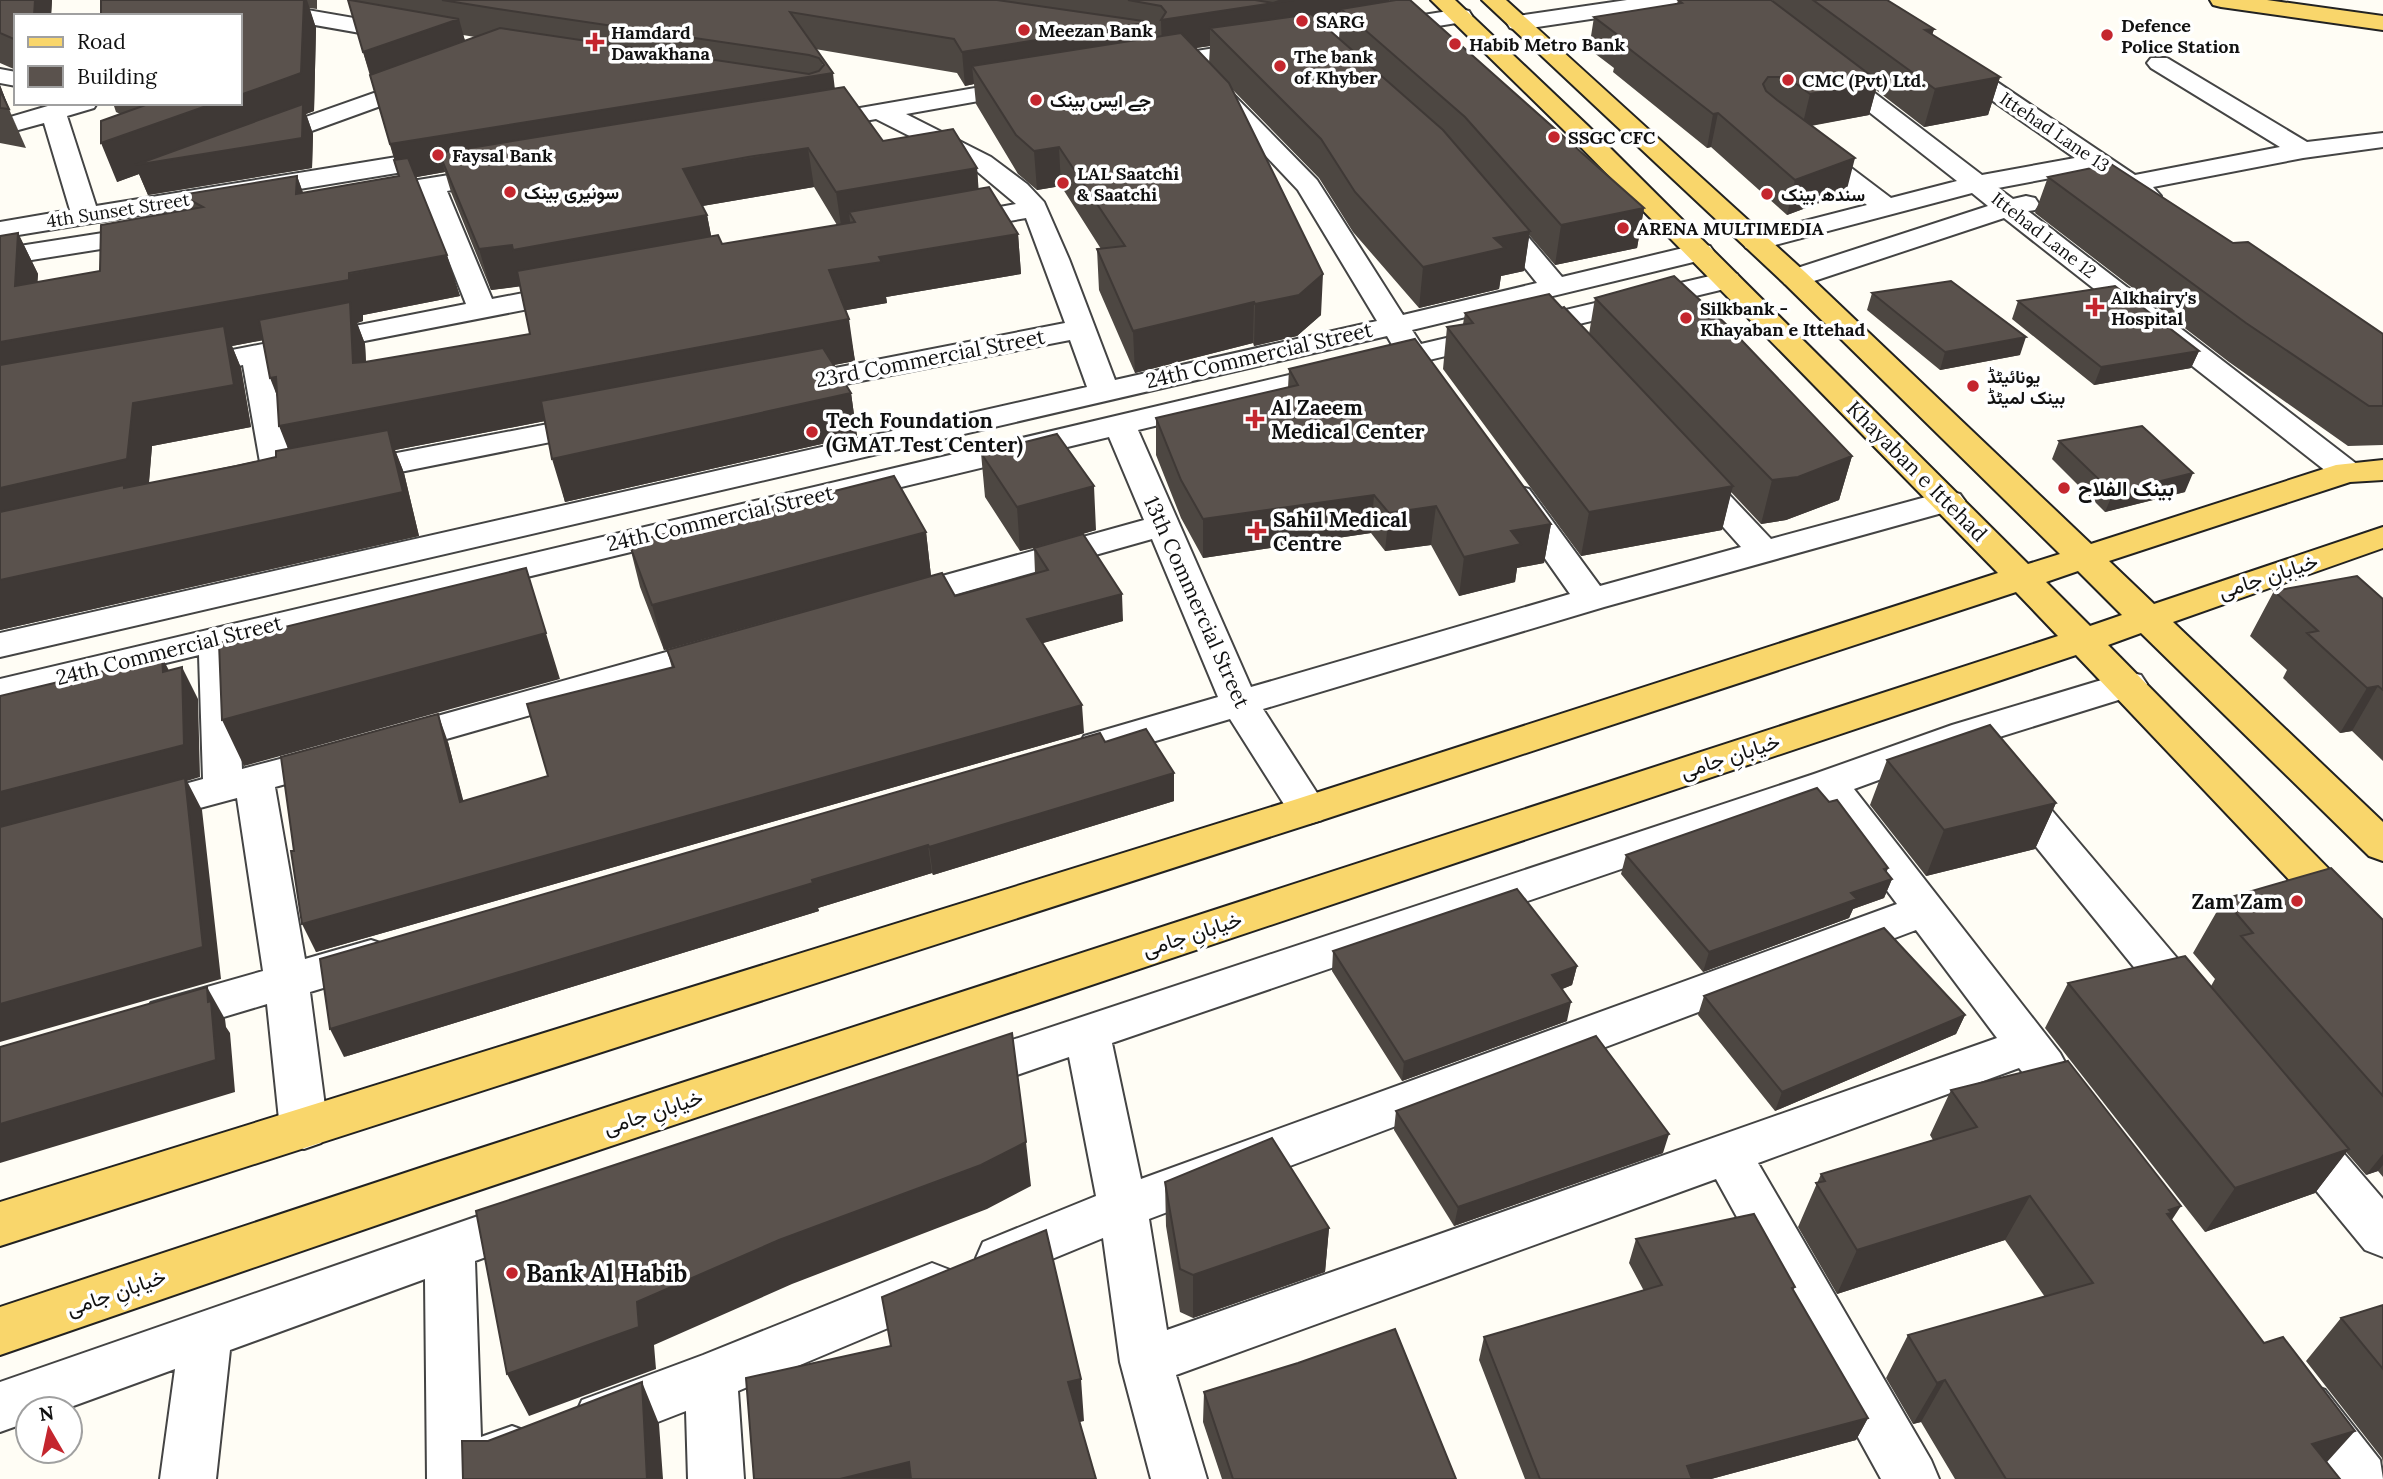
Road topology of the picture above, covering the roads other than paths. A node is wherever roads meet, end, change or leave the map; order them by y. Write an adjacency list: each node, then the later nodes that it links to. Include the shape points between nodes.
1 (212, 0): 9 (street)
2 (302, 0): 9 (street)
3 (1671, 0): 10 (street)
4 (2221, 0): 11 (main road)
5 (2338, 0): 8 (main road)
6 (1495, 1): 10 (main road)
7 (1447, 5): 14 (street); 17 (street, via 1140,55); 51 (main road, Khayaban e Ittehad)
8 (2383, 7)
9 (281, 12): 12 (street); 13 (street)
10 (1518, 23): 50 (main road)
11 (2383, 23)
12 (250, 27)
13 (426, 38)
14 (1315, 39): 16 (street); 17 (street)
15 (1929, 46): 32 (street, Ittehad Lane 13)
16 (1334, 57)
17 (1187, 59): 58 (street, via 1307,186)
18 (1815, 59): 36 (street, Ittehad Lane 12)
19 (2159, 63): 31 (street)
20 (1039, 74): 23 (street)
21 (442, 75): 30 (street)
22 (827, 97): 23 (street)
23 (886, 103): 26 (street); 43 (street, via 975,158)
24 (80, 105): 25 (street)
25 (54, 115): 27 (street); 46 (street)
26 (797, 118)
27 (0, 128)
28 (1791, 134): 44 (street)
29 (2383, 140): 31 (street)
30 (237, 150)
31 (2303, 150): 37 (street)
32 (2099, 161): 36 (street); 37 (street, Ittehad Lane 13)
33 (528, 170): 34 (street, 4th Sunset Street)
34 (431, 173): 41 (street, 4th Sunset Street); 46 (street, 4th Sunset Street); 57 (street)
35 (148, 183): 46 (street)
36 (1977, 184): 44 (street); 45 (street, Ittehad Lane 12)
37 (2132, 184): 38 (street); 42 (street, Ittehad Lane 13)
38 (2091, 192)
39 (1476, 193): 55 (street)
40 (2049, 200): 45 (street)
41 (340, 201)
42 (2164, 207)
43 (1035, 208): 48 (street); 59 (street)
44 (1887, 208): 50 (street)
45 (2008, 208): 53 (street); 69 (street, Ittehad Lane 12)
46 (84, 211): 49 (street, 4th Sunset Street)
47 (182, 228): 52 (street, 4th Sunset Street)
48 (927, 228)
49 (0, 230)
50 (1756, 242): 53 (main road)
51 (1700, 252): 54 (main road, Khayaban e Ittehad); 55 (street, 24th Commercial Street)
52 (0, 257)
53 (1795, 278): 74 (main road)
54 (1727, 280): 61 (street, 24th Commercial Street); 70 (main road, Khayaban e Ittehad)
55 (1555, 286): 58 (street, 24th Commercial Street)
56 (604, 287): 57 (street)
57 (482, 309): 60 (street)
58 (1393, 326): 61 (street); 63 (street, 24th Commercial Street)
59 (1079, 329): 63 (street); 64 (street, 23rd Commercial Street)
60 (256, 354): 62 (street); 65 (street, via 290,484)
61 (1423, 367): 66 (street, 24th Commercial Street)
62 (162, 371)
63 (1103, 390): 82 (street, 24th Commercial Street)
64 (754, 393)
65 (632, 417)
66 (1119, 423): 71 (street, 13th Commercial Street); 79 (street, 24th Commercial Street)
67 (1671, 451): 73 (street)
68 (1496, 466): 76 (street)
69 (2365, 471): 74 (main road)
70 (1948, 501): 73 (street); 75 (main road, Khayaban e Ittehad)
71 (1162, 526): 77 (street); 85 (street, 13th Commercial Street)
72 (2383, 537): 78 (main road, خیابانِ جامی)
73 (1763, 551): 76 (street)
74 (2087, 558): 75 (main road); 78 (main road)
75 (2022, 579): 80 (main road, Khayaban e Ittehad); 90 (main road)
76 (1592, 599): 85 (street)
77 (868, 608)
78 (2146, 617): 80 (main road, خیابانِ جامی); 92 (main road)
79 (217, 638): 84 (street, 24th Commercial Street); 88 (street)
80 (2085, 640): 83 (main road, Khayaban e Ittehad); 111 (main road, خیابانِ جامی)
81 (748, 642): 88 (street)
82 (0, 645)
83 (2128, 684): 86 (street); 95 (main road, Khayaban e Ittehad)
84 (0, 691)
85 (1240, 704): 87 (street); 90 (street, 13th Commercial Street)
86 (1966, 734): 89 (street); 99 (street)
87 (1065, 755)
88 (239, 784): 91 (street); 96 (street)
89 (1828, 784): 93 (street); 98 (street)
90 (1308, 810): 104 (main road)
91 (105, 820)
92 (2383, 846)
93 (1923, 911): 100 (street); 107 (street)
94 (407, 946): 96 (street)
95 (2383, 951)
96 (287, 981): 97 (street); 104 (street)
97 (130, 1027)
98 (1087, 1033): 101 (street); 107 (street)
99 (2214, 1033)
100 (2028, 1046): 102 (street); 105 (street)
101 (928, 1086)
102 (2071, 1102)
103 (2276, 1108): 109 (street)
104 (303, 1129): 108 (main road)
105 (1728, 1154): 113 (street); 121 (street)
106 (569, 1207): 110 (street)
107 (1123, 1208): 113 (street); 115 (street)
108 (0, 1224)
109 (2383, 1236)
110 (450, 1247): 112 (street); 117 (street)
111 (0, 1331)
112 (206, 1333): 116 (street); 118 (street)
113 (1146, 1362): 120 (street)
114 (2275, 1368): 122 (street)
115 (711, 1377): 117 (street); 119 (street)
116 (0, 1407)
117 (455, 1476)
118 (188, 1479)
119 (716, 1479)
120 (1179, 1479)
121 (1911, 1479)
122 (2360, 1479)

